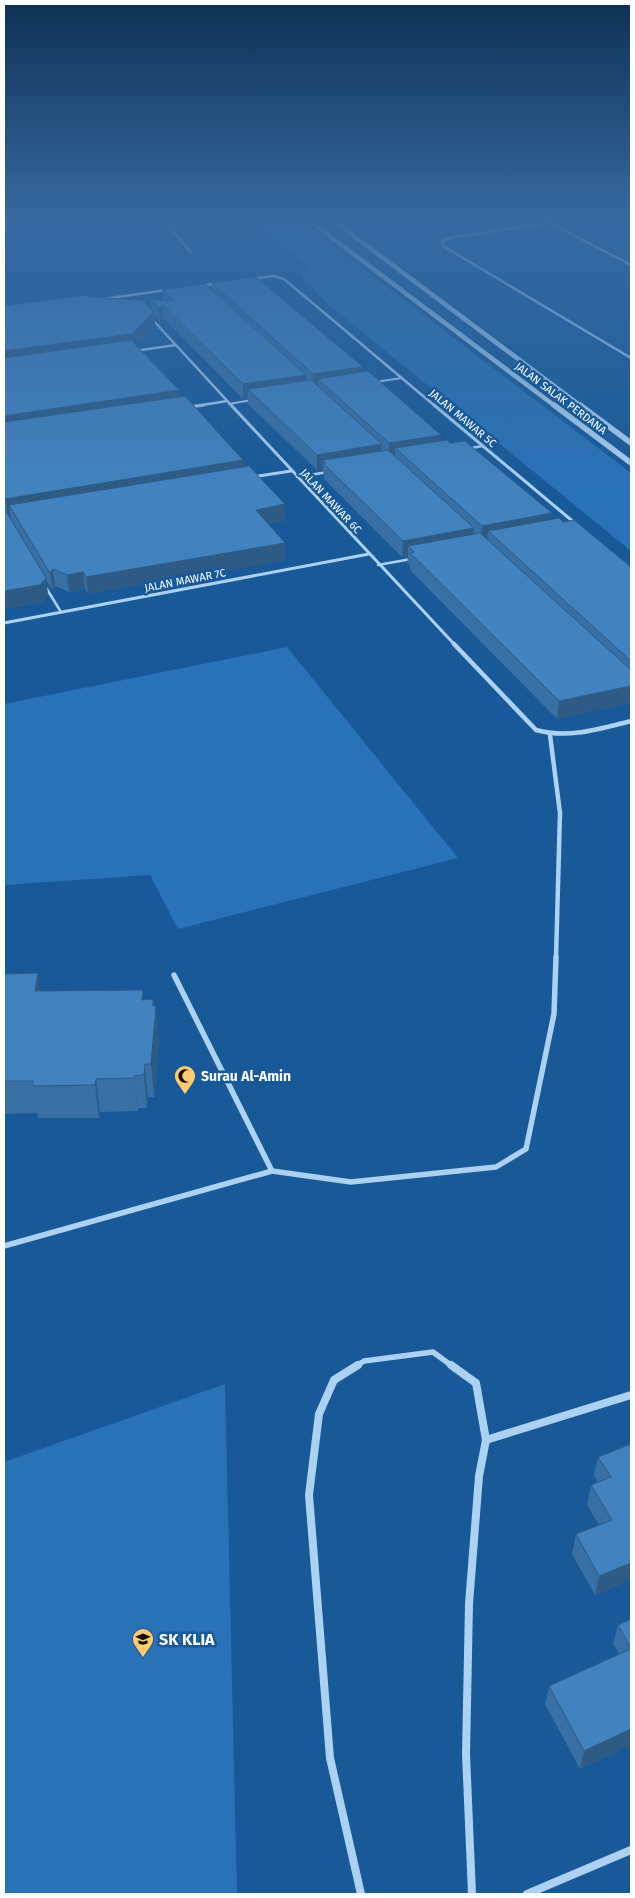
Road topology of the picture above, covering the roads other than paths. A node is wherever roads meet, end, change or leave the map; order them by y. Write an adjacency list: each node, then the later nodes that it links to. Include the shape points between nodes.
1 (322, 311): 9 (street, JALAN MAWAR 5C)
2 (429, 311): 17 (street, JALAN SALAK PERDANA)
3 (453, 311): 14 (street, JALAN SALAK PERDANA)
4 (551, 311): 8 (street)
5 (150, 317): 6 (street, JALAN MAWAR 6C)
6 (176, 345): 7 (street); 12 (street, JALAN MAWAR 6C)
7 (128, 352)
8 (631, 358)
9 (402, 378): 10 (lane); 15 (street, JALAN MAWAR 5C)
10 (366, 383)
11 (257, 400): 12 (lane)
12 (228, 402): 13 (street); 18 (street, JALAN MAWAR 6C)
13 (188, 407)
14 (631, 443)
15 (483, 446): 16 (lane); 22 (street, JALAN MAWAR 5C)
16 (464, 449)
17 (631, 463)
18 (291, 471): 20 (street, JALAN MAWAR 6C); 21 (street)
19 (334, 471): 20 (lane)
20 (297, 477): 24 (street, JALAN MAWAR 6C)
21 (242, 479)
22 (580, 527): 23 (lane)
23 (571, 529)
24 (369, 554): 26 (street, JALAN MAWAR 6C); 28 (street, JALAN MAWAR 7C)
25 (415, 558): 26 (lane)
26 (378, 565): 31 (street, JALAN MAWAR 6C, via 520,716 536,730)
27 (41, 578): 28 (lane)
28 (61, 612): 29 (street, JALAN MAWAR 7C)
29 (4, 622)
30 (631, 721): 31 (street, via 568,735)
31 (550, 735): 33 (street, via 560,813 554,1014 526,1149 496,1167 351,1182)
32 (174, 975): 33 (street)
33 (272, 1171): 34 (street)
34 (4, 1246)
35 (631, 1395): 36 (street)
36 (486, 1440): 38 (street, via 476,1383 433,1352 364,1361 334,1380 319,1414 310,1495 330,1758); 39 (street, via 479,1476 469,1604 466,1754)
37 (631, 1850): 40 (street)
38 (361, 1894)
39 (472, 1894)
40 (526, 1894)

